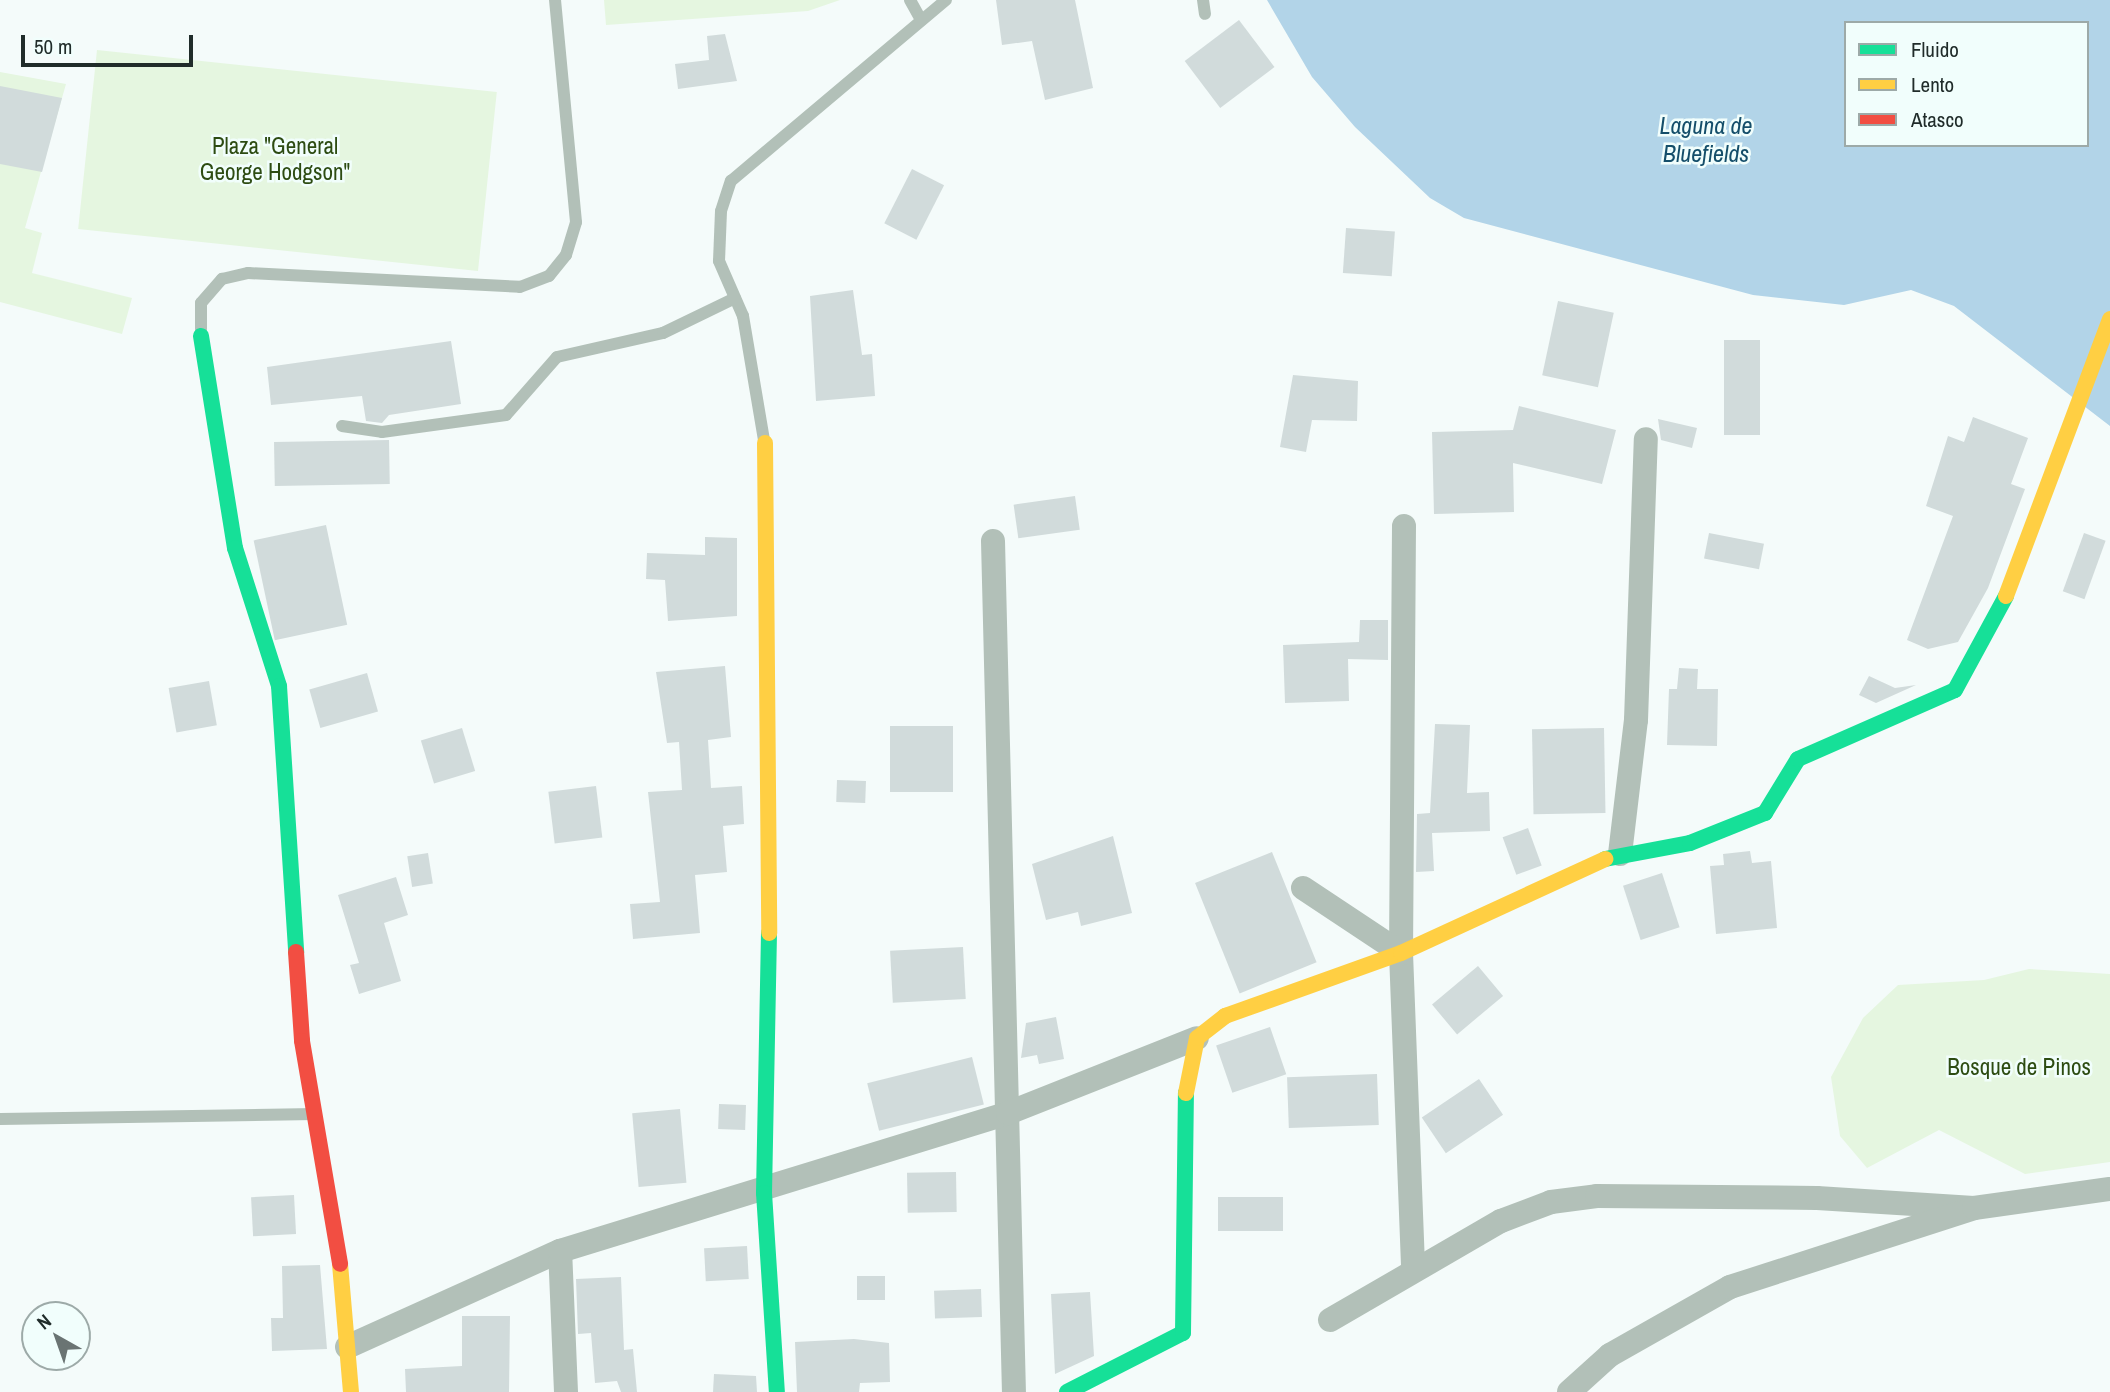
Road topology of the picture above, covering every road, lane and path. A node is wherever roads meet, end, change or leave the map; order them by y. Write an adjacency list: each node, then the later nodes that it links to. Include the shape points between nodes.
1 (555, 0): 9 (lane, via 576,222 566,255 549,276 520,287 248,273 222,279 201,303)
2 (910, 0): 6 (lane)
3 (946, 0): 6 (lane)
4 (1203, 0): 5 (lane)
5 (1205, 14)
6 (920, 20): 7 (lane, via 731,181 721,211 719,261)
7 (735, 298): 10 (lane, via 663,333 557,357 506,415 382,432); 12 (lane)
8 (2110, 319): 15 (street, via 2006,596 1955,691 1798,759 1765,813 1690,843)
9 (201, 336): 20 (street, via 235,548 279,686 302,1041)
10 (342, 426)
11 (1646, 439): 15 (street, via 1636,720)
12 (765, 443): 23 (street, via 772,763)
13 (1404, 526): 17 (street)
14 (993, 541): 19 (street)
15 (1620, 854): 17 (street)
16 (1303, 888): 17 (street)
17 (1401, 953): 18 (street, via 1225,1016); 26 (street)
18 (1197, 1038): 19 (street); 33 (street, via 1186,1087 1183,1333)
19 (1007, 1113): 23 (street); 32 (street)
20 (316, 1114): 21 (lane); 28 (street, via 337,1221)
21 (0, 1119)
22 (2110, 1189): 24 (street)
23 (764, 1193): 25 (street); 31 (street)
24 (1974, 1208): 26 (street, via 1857,1199 1597,1196 1551,1202 1501,1221); 34 (street, via 1730,1287 1610,1355)
25 (560, 1251): 28 (street); 30 (street)
26 (1413, 1270): 27 (street)
27 (1330, 1320)
28 (347, 1347): 29 (street)
29 (351, 1392)
30 (566, 1392)
31 (777, 1392)
32 (1014, 1392)
33 (1067, 1392)
34 (1569, 1392)

